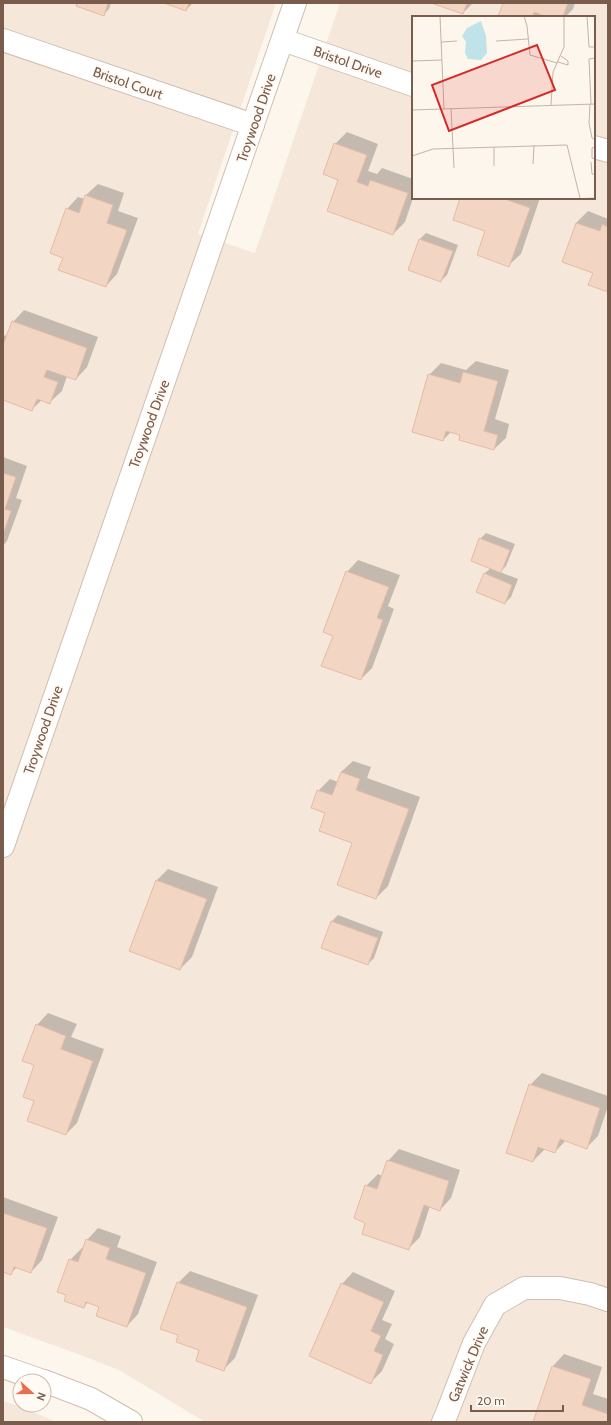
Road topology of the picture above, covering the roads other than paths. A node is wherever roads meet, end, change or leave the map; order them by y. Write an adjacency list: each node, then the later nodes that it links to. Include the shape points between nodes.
1 (295, 3): 3 (street, Troywood Drive)
2 (3, 40): 5 (street, Bristol Court)
3 (283, 40): 4 (street, Bristol Drive); 5 (street, Troywood Drive)
4 (412, 85)
5 (253, 125): 8 (street, Troywood Drive)
6 (595, 147): 7 (street)
7 (608, 151)
8 (3, 846)
9 (608, 1300): 14 (street, Gatwick Drive, via 560,1288 524,1288 495,1305 474,1343)
10 (3, 1367): 11 (street)
11 (20, 1373)
12 (52, 1384): 13 (street, via 90,1399)
13 (130, 1422)
14 (443, 1422)

